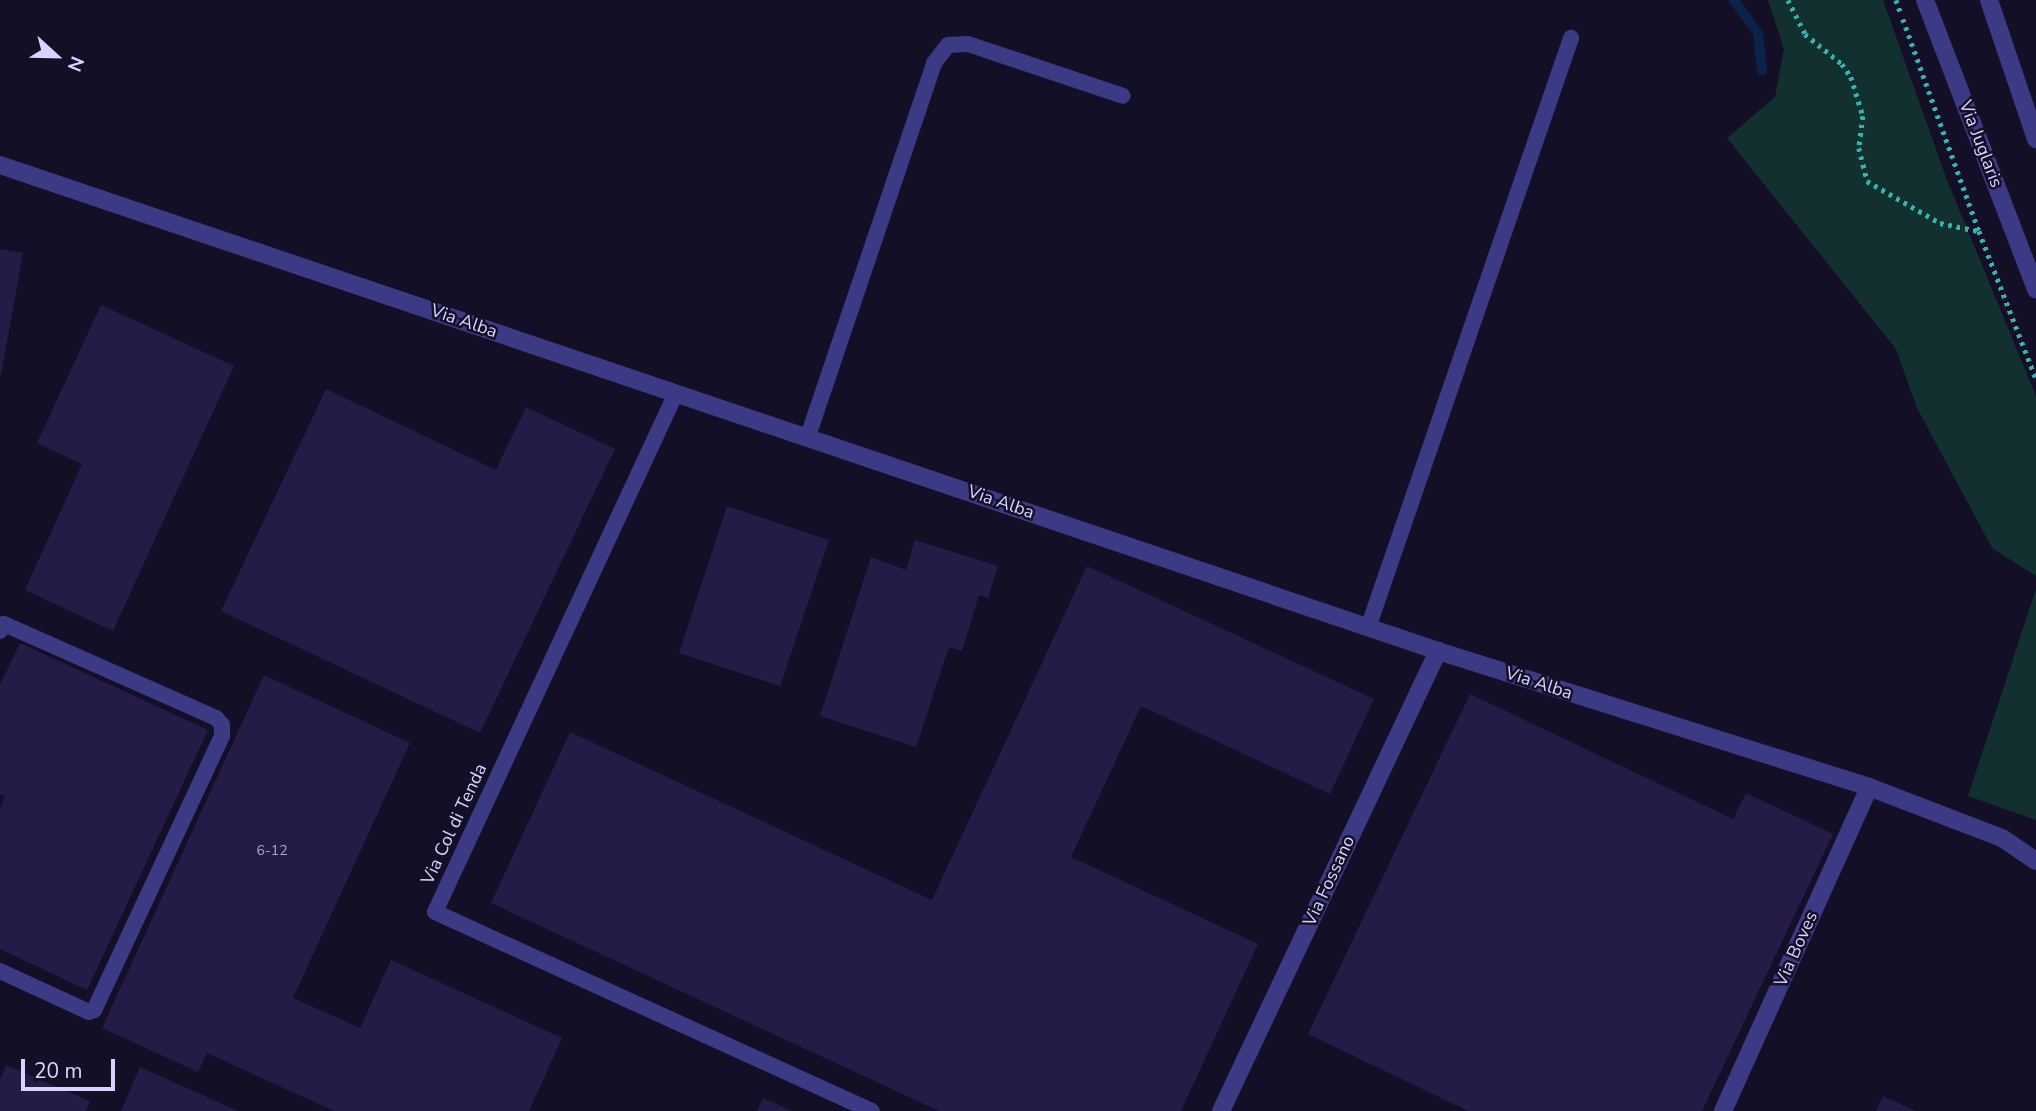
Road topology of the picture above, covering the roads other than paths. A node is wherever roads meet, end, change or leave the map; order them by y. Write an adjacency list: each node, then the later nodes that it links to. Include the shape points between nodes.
1 (1925, 0): 7 (street, Via Juglaris)
2 (1989, 0): 5 (street)
3 (1571, 38): 10 (lane)
4 (1123, 96): 9 (lane, via 968,44 947,46 934,63)
5 (2036, 139)
6 (0, 164): 8 (street, Via Alba)
7 (2036, 289)
8 (676, 393): 9 (street, Via Alba); 18 (lane, Via Col di Tenda, via 435,912)
9 (808, 436): 10 (street, Via Alba)
10 (1368, 625): 12 (street, Via Alba)
11 (0, 631): 17 (lane, via 4,624 216,718 222,725 222,736 94,1010 89,1012)
12 (1438, 650): 13 (street, Via Alba); 19 (street, Via Fossano)
13 (1869, 788): 14 (street, Via Alba); 20 (street, Via Boves)
14 (2002, 838): 15 (street, Via Alba); 16 (street, Via Alba)
15 (2036, 842)
16 (2036, 861)
17 (0, 971)
18 (872, 1111)
19 (1221, 1111)
20 (1723, 1111)

